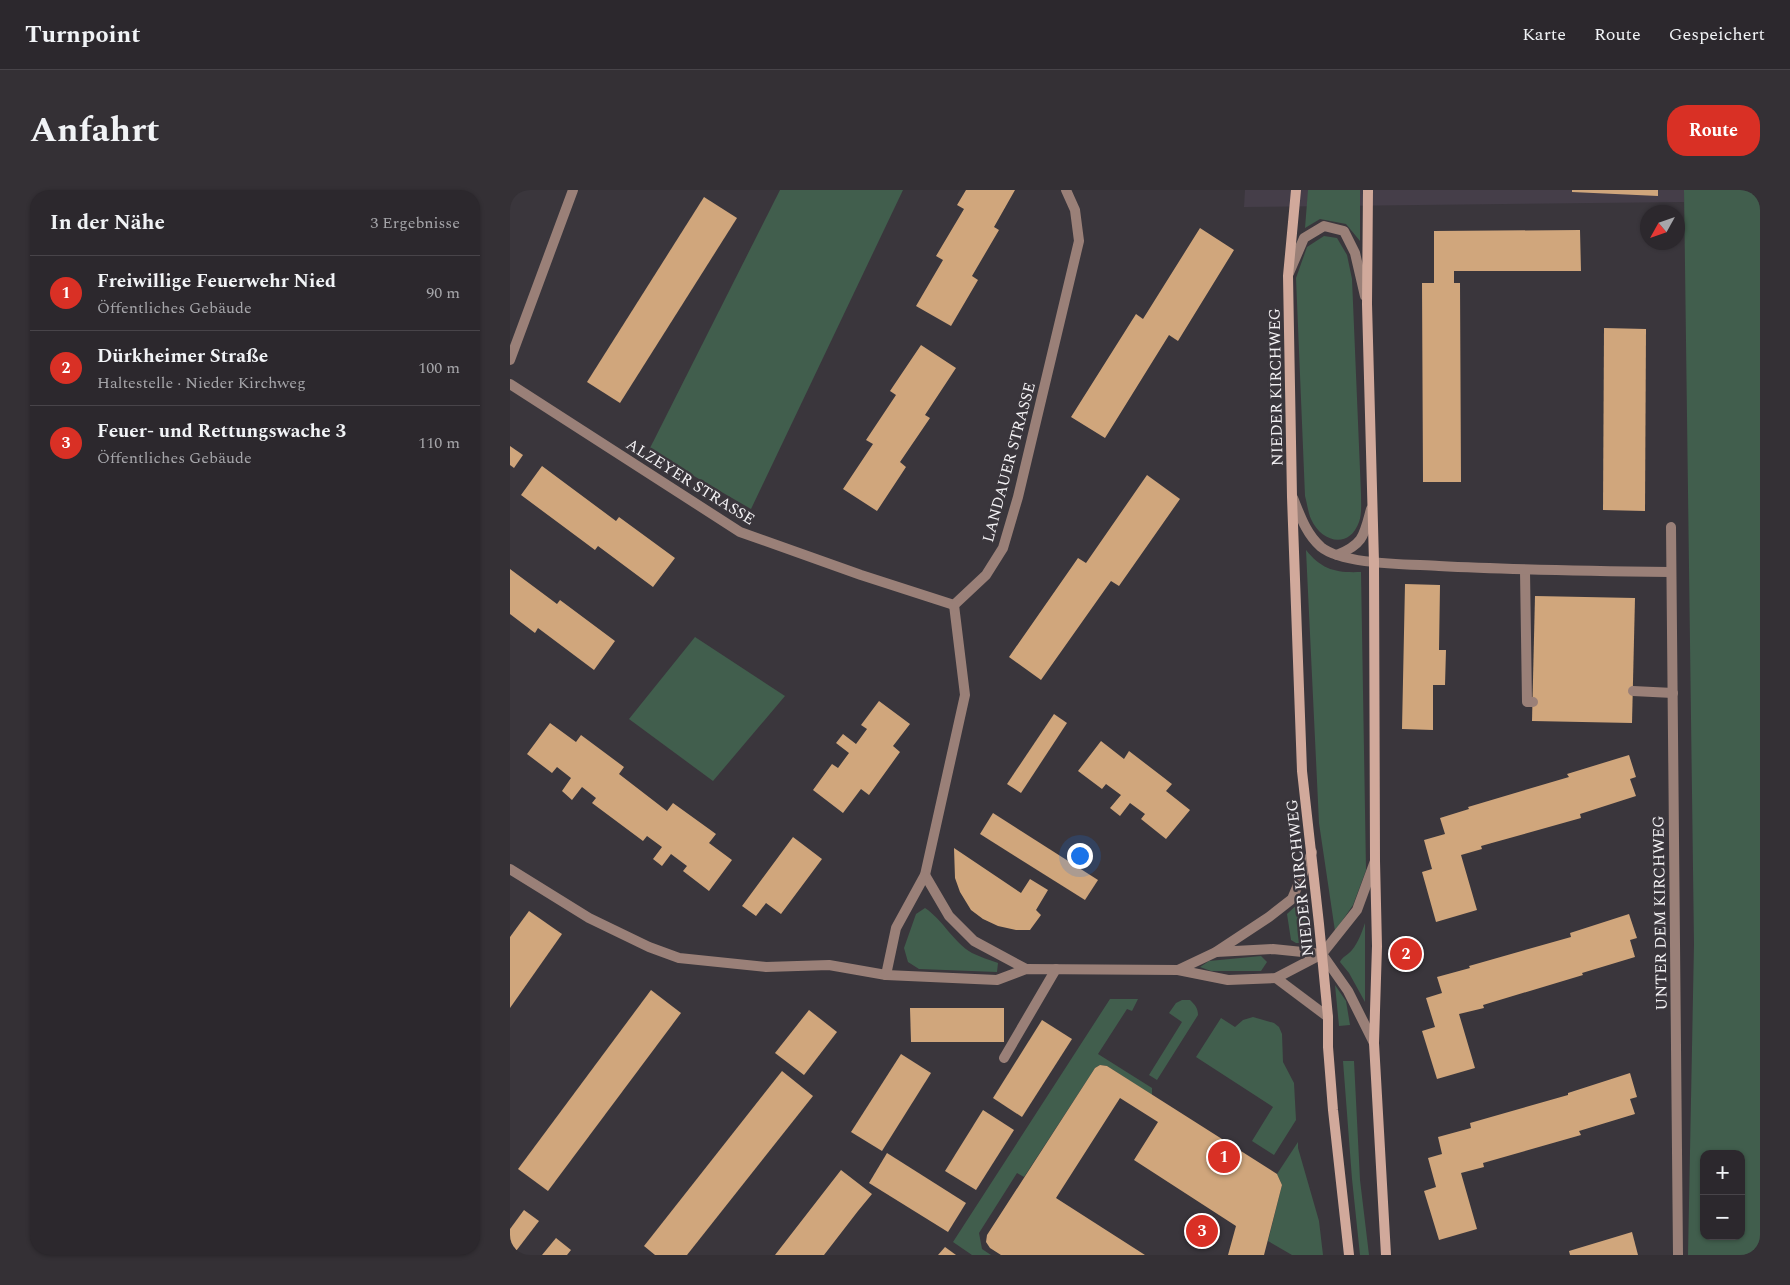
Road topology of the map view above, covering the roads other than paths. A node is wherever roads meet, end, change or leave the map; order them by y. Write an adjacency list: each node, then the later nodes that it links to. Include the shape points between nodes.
1 (573, 190): 7 (street)
2 (1066, 190): 16 (street, LANDAUER STRASSE, via 1075,210 1079,241 1018,496 1003,548 986,575)
3 (1296, 190): 5 (main road, NIEDER KIRCHWEG)
4 (1368, 190): 6 (main road, NIEDER KIRCHWEG)
5 (1288, 276): 6 (street, NIEDER KIRCHWEG, via 1304,238 1324,226 1344,231 1355,253); 9 (main road, NIEDER KIRCHWEG)
6 (1367, 304): 10 (main road, NIEDER KIRCHWEG)
7 (510, 360)
8 (510, 384): 16 (street, ALZEYER STRASSE, via 740,532)
9 (1292, 497): 12 (street, NIEDER KIRCHWEG, via 1305,528 1321,547); 20 (main road, NIEDER KIRCHWEG, via 1302,771)
10 (1371, 508): 12 (street, NIEDER KIRCHWEG, via 1363,537 1351,549); 13 (main road, NIEDER KIRCHWEG)
11 (1671, 527): 15 (street, UNTER DEM KIRCHWEG)
12 (1337, 555): 13 (street, NIEDER KIRCHWEG)
13 (1374, 562): 14 (street); 21 (main road, NIEDER KIRCHWEG)
14 (1525, 570): 15 (street); 19 (street, via 1527,702)
15 (1670, 572): 18 (street, UNTER DEM KIRCHWEG)
16 (954, 605): 23 (street, via 965,695)
17 (1633, 691): 18 (street)
18 (1673, 693): 36 (street, UNTER DEM KIRCHWEG)
19 (1533, 702)
20 (1312, 852): 24 (street, via 1292,899); 25 (main road, NIEDER KIRCHWEG)
21 (1374, 861): 25 (street, via 1356,910); 32 (main road, NIEDER KIRCHWEG)
22 (510, 869): 29 (street, via 589,918 679,958 766,967 829,965)
23 (926, 875): 26 (street, via 949,916 974,941); 29 (street, via 896,928)
24 (1216, 952): 25 (street, via 1273,948); 28 (street)
25 (1322, 954): 30 (street); 31 (main road, NIEDER KIRCHWEG); 32 (street, via 1348,991)
26 (1026, 969): 27 (street); 29 (street, via 997,980)
27 (1056, 969): 28 (street); 33 (street)
28 (1178, 970): 30 (street, via 1228,980)
29 (886, 975)
30 (1276, 978): 31 (street)
31 (1328, 1017): 34 (main road, NIEDER KIRCHWEG, via 1333,1110)
32 (1374, 1044): 35 (main road, NIEDER KIRCHWEG)
33 (1004, 1058)
34 (1349, 1255)
35 (1386, 1255)
36 (1678, 1255)

